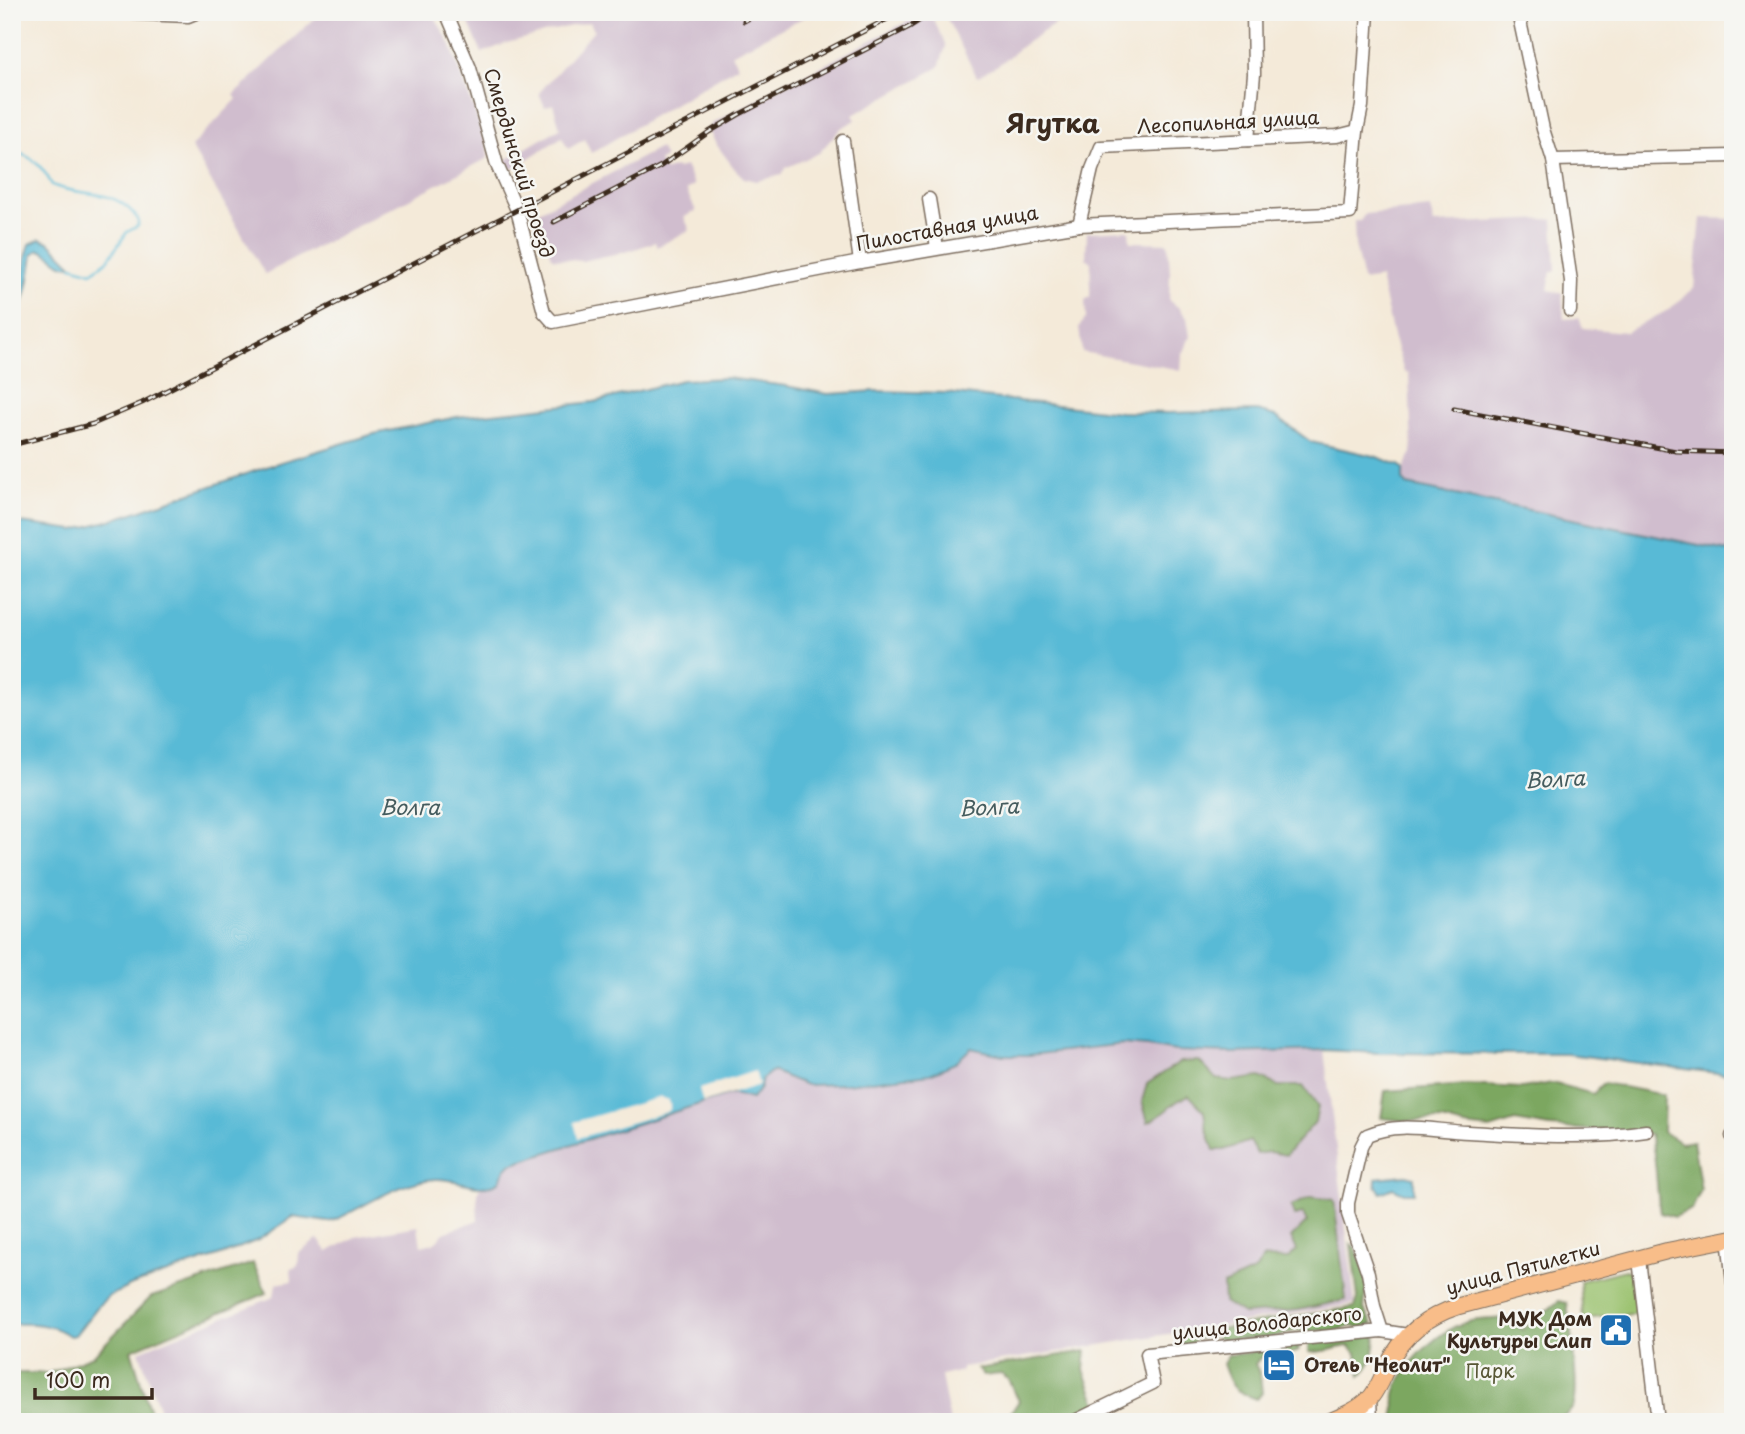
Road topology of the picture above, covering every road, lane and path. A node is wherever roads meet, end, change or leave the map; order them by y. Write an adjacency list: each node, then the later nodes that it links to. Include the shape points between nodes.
1 (198, 12): 6 (street, via 188,16)
2 (446, 12): 17 (street, Смердинский проезд, via 470,68 497,165 517,211 544,312)
3 (1253, 12): 8 (street)
4 (1367, 12): 7 (street)
5 (1518, 12): 11 (street)
6 (120, 13)
7 (1357, 131): 8 (street, Лесопильная улица); 13 (street, Пилоставная улица, via 1350,213)
8 (1248, 140): 13 (street, Лесопильная улица, via 1101,147)
9 (843, 141): 15 (street)
10 (1733, 156): 11 (street)
11 (1553, 160): 16 (street, via 1571,281)
12 (929, 199): 14 (street)
13 (1079, 225): 14 (street, Пилоставная улица)
14 (937, 248): 15 (street, Пилоставная улица)
15 (860, 262): 17 (street, Пилоставная улица)
16 (1570, 311)
17 (556, 322)
18 (1646, 1131): 22 (street, via 1616,1136 1525,1135 1394,1126 1367,1135 1360,1147 1348,1203)
19 (1730, 1238): 20 (main road, улица Пятилетки); 21 (street)
20 (1639, 1259): 23 (main road, улица Пятилетки, via 1459,1306 1427,1320); 28 (street)
21 (1733, 1283)
22 (1382, 1331): 23 (street); 25 (street, улица Володарского, via 1147,1354 1153,1383)
23 (1408, 1335): 24 (main road, улица Пятилетки)
24 (1370, 1398): 26 (main road); 27 (street)
25 (1073, 1422)
26 (1328, 1422)
27 (1371, 1422)
28 (1658, 1422)

